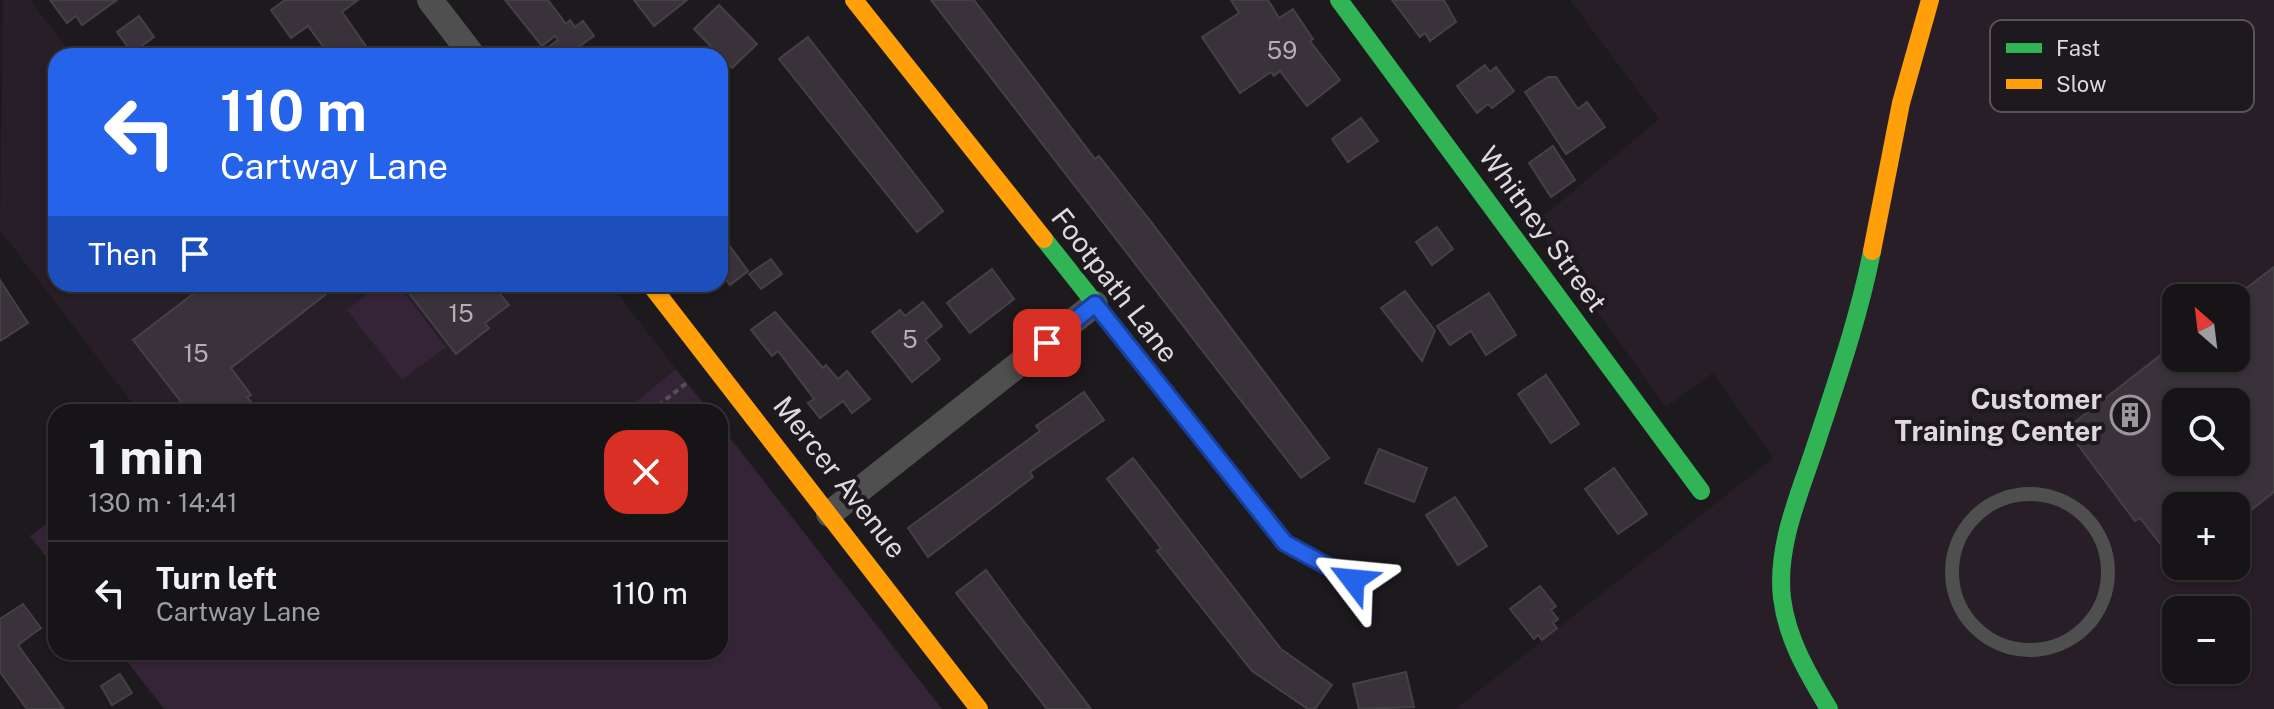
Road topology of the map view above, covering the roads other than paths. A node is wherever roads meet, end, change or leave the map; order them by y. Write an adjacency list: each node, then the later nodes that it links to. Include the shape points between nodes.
1 (430, 0): 5 (street)
2 (854, 0): 7 (street, Footpath Lane)
3 (1339, 0): 8 (street, Whitney Street)
4 (1930, 0): 13 (street, via 1901,103 1861,308 1785,539 1782,596 1789,629 1800,660)
5 (467, 48)
6 (656, 292): 10 (street, Mercer Avenue)
7 (1095, 304): 10 (street); 11 (street, Footpath Lane, via 1285,543)
8 (1701, 491)
9 (2064, 501): 9 (lane, via 2016,495 1976,516 1960,537 1952,579 1958,601 1985,636 2016,648 2050,648 2071,639 2101,606 2108,558 2100,535 2085,515)
10 (829, 514): 12 (street, Mercer Avenue)
11 (1353, 580)
12 (979, 709)
13 (1829, 709)

